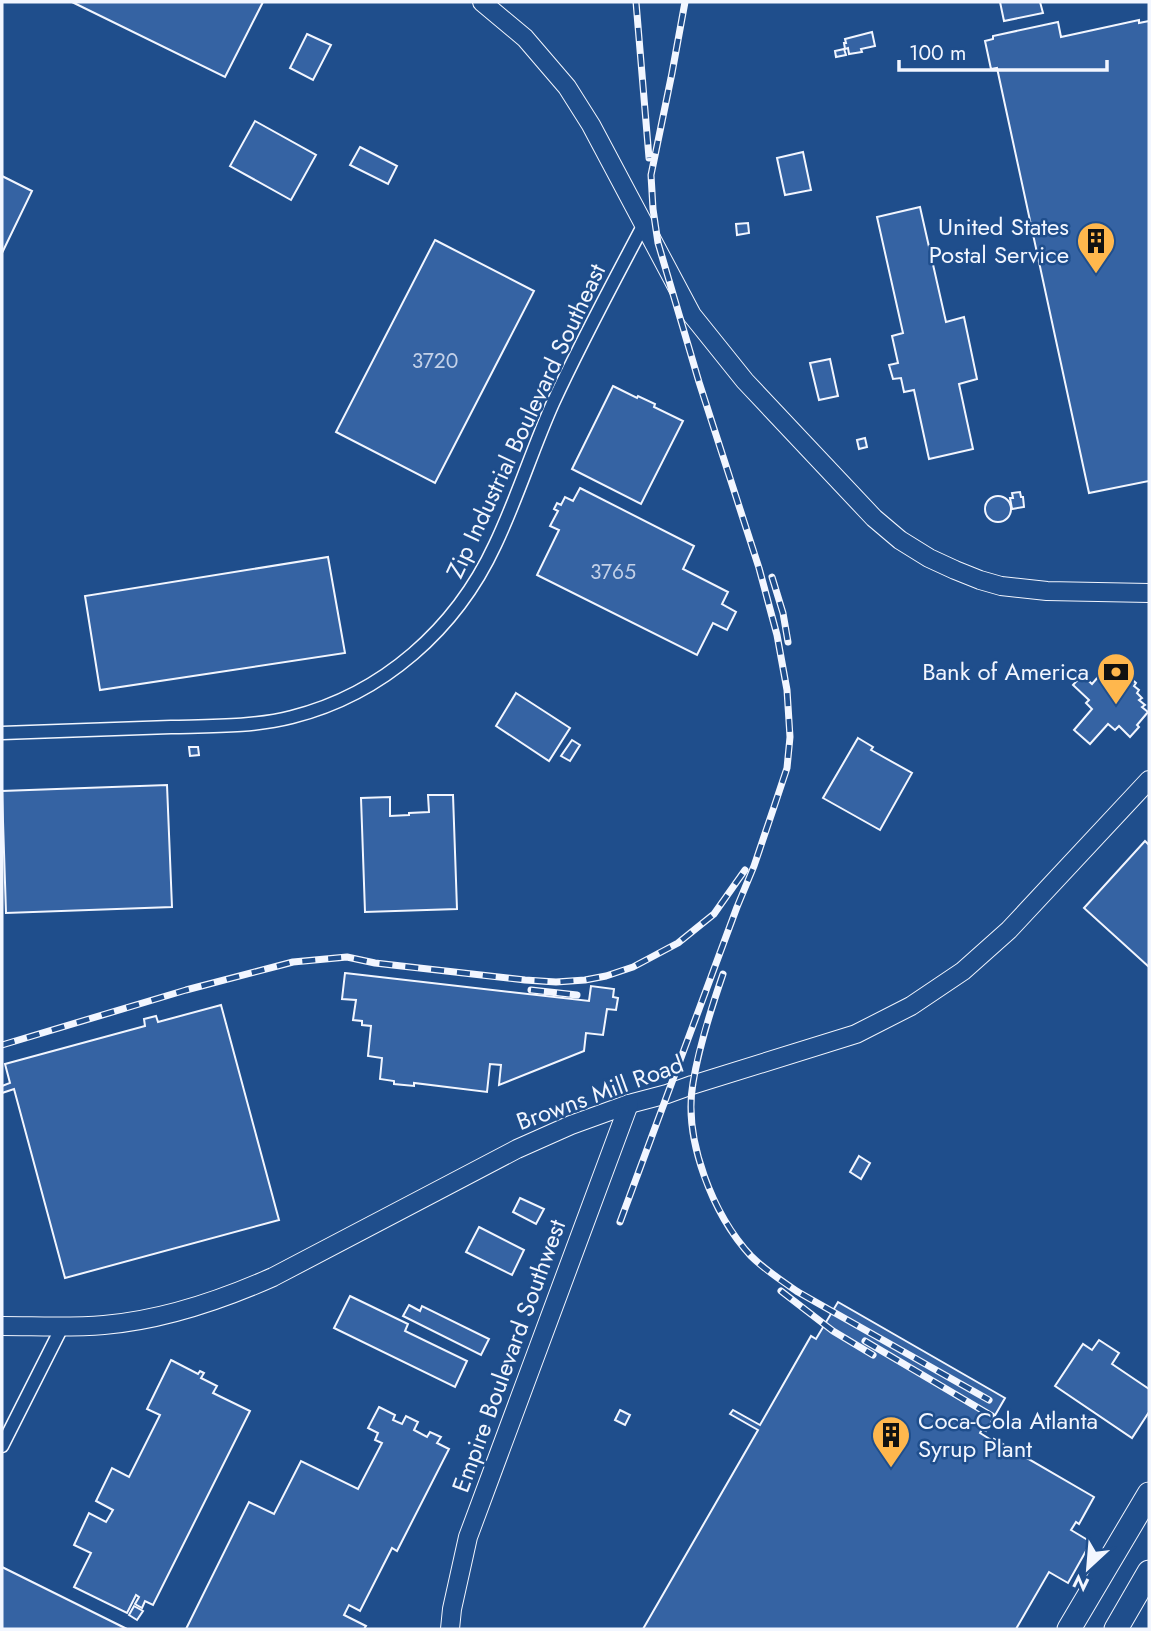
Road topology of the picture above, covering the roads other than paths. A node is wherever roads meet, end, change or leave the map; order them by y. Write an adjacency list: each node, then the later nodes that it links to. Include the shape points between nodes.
1 (482, 2): 2 (street, via 525,38 567,87)
2 (644, 224): 3 (street, via 692,315 745,381 900,540 955,570 1001,586); 4 (street, Zip Industrial Boulevard Southeast, via 553,403 473,587 448,621 414,654 340,701 291,717 239,725)
3 (1149, 593)
4 (2, 733)
5 (1149, 780): 6 (street, Browns Mill Road, via 1009,930 963,971 911,1006 856,1034)
6 (629, 1104): 8 (street, Browns Mill Road, via 517,1149 232,1295 148,1319); 13 (street, Empire Boulevard Southwest, via 468,1537)
7 (2, 1325): 8 (street, Browns Mill Road)
8 (62, 1327): 9 (street)
9 (2, 1446)
10 (1149, 1494): 14 (highway)
11 (1149, 1572): 15 (highway)
12 (1149, 1604): 16 (highway)
13 (450, 1629)
14 (1069, 1629)
15 (1116, 1629)
16 (1134, 1629)

